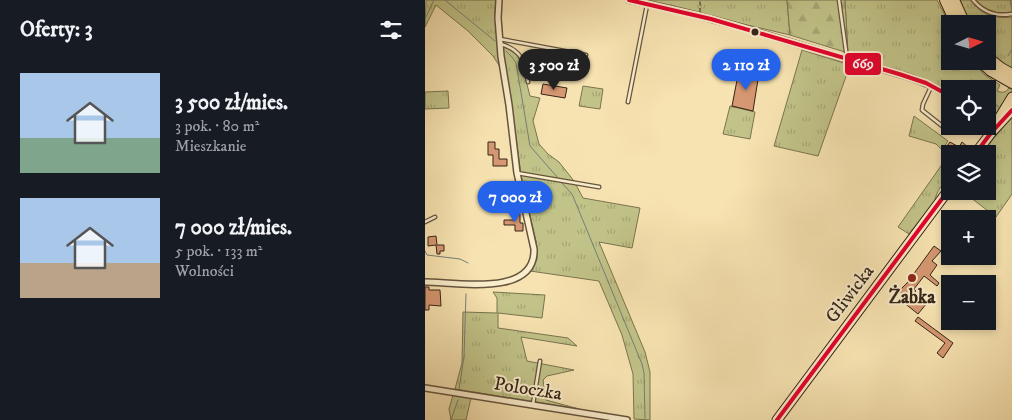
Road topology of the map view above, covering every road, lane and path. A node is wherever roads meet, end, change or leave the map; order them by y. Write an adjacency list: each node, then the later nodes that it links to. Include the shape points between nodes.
1 (499, 0): 13 (street)
2 (629, 0): 8 (street)
3 (700, 0): 12 (path)
4 (839, 0): 15 (lane)
5 (945, 0): 10 (highway)
6 (954, 0): 11 (highway)
7 (973, 0): 9 (lane, via 992,14)
8 (647, 4): 12 (street); 24 (lane)
9 (1012, 14)
10 (952, 15)
11 (961, 15)
12 (699, 16): 15 (street)
13 (500, 41): 14 (lane); 19 (lane, via 519,52); 31 (street)
14 (586, 55)
15 (847, 60): 21 (street)
16 (996, 63): 18 (highway)
17 (990, 70): 20 (highway)
18 (1012, 74)
19 (528, 82)
20 (1012, 83)
21 (932, 86): 22 (street); 26 (lane, via 922,110)
22 (941, 91)
23 (1012, 98): 27 (main road)
24 (629, 102)
25 (1012, 110): 28 (main road)
26 (941, 125)
27 (996, 125)
28 (996, 128)
29 (989, 135): 30 (main road)
30 (982, 145)
31 (517, 173): 32 (lane); 36 (street, via 534,249 531,265 518,277 497,284)
32 (599, 187)
33 (941, 200): 41 (main road, Gliwicka)
34 (435, 218): 35 (lane)
35 (425, 222)
36 (425, 282)
37 (540, 361): 39 (lane)
38 (425, 388): 39 (street, Poloczka)
39 (533, 405): 40 (street, Poloczka)
40 (627, 420)
41 (777, 420)

